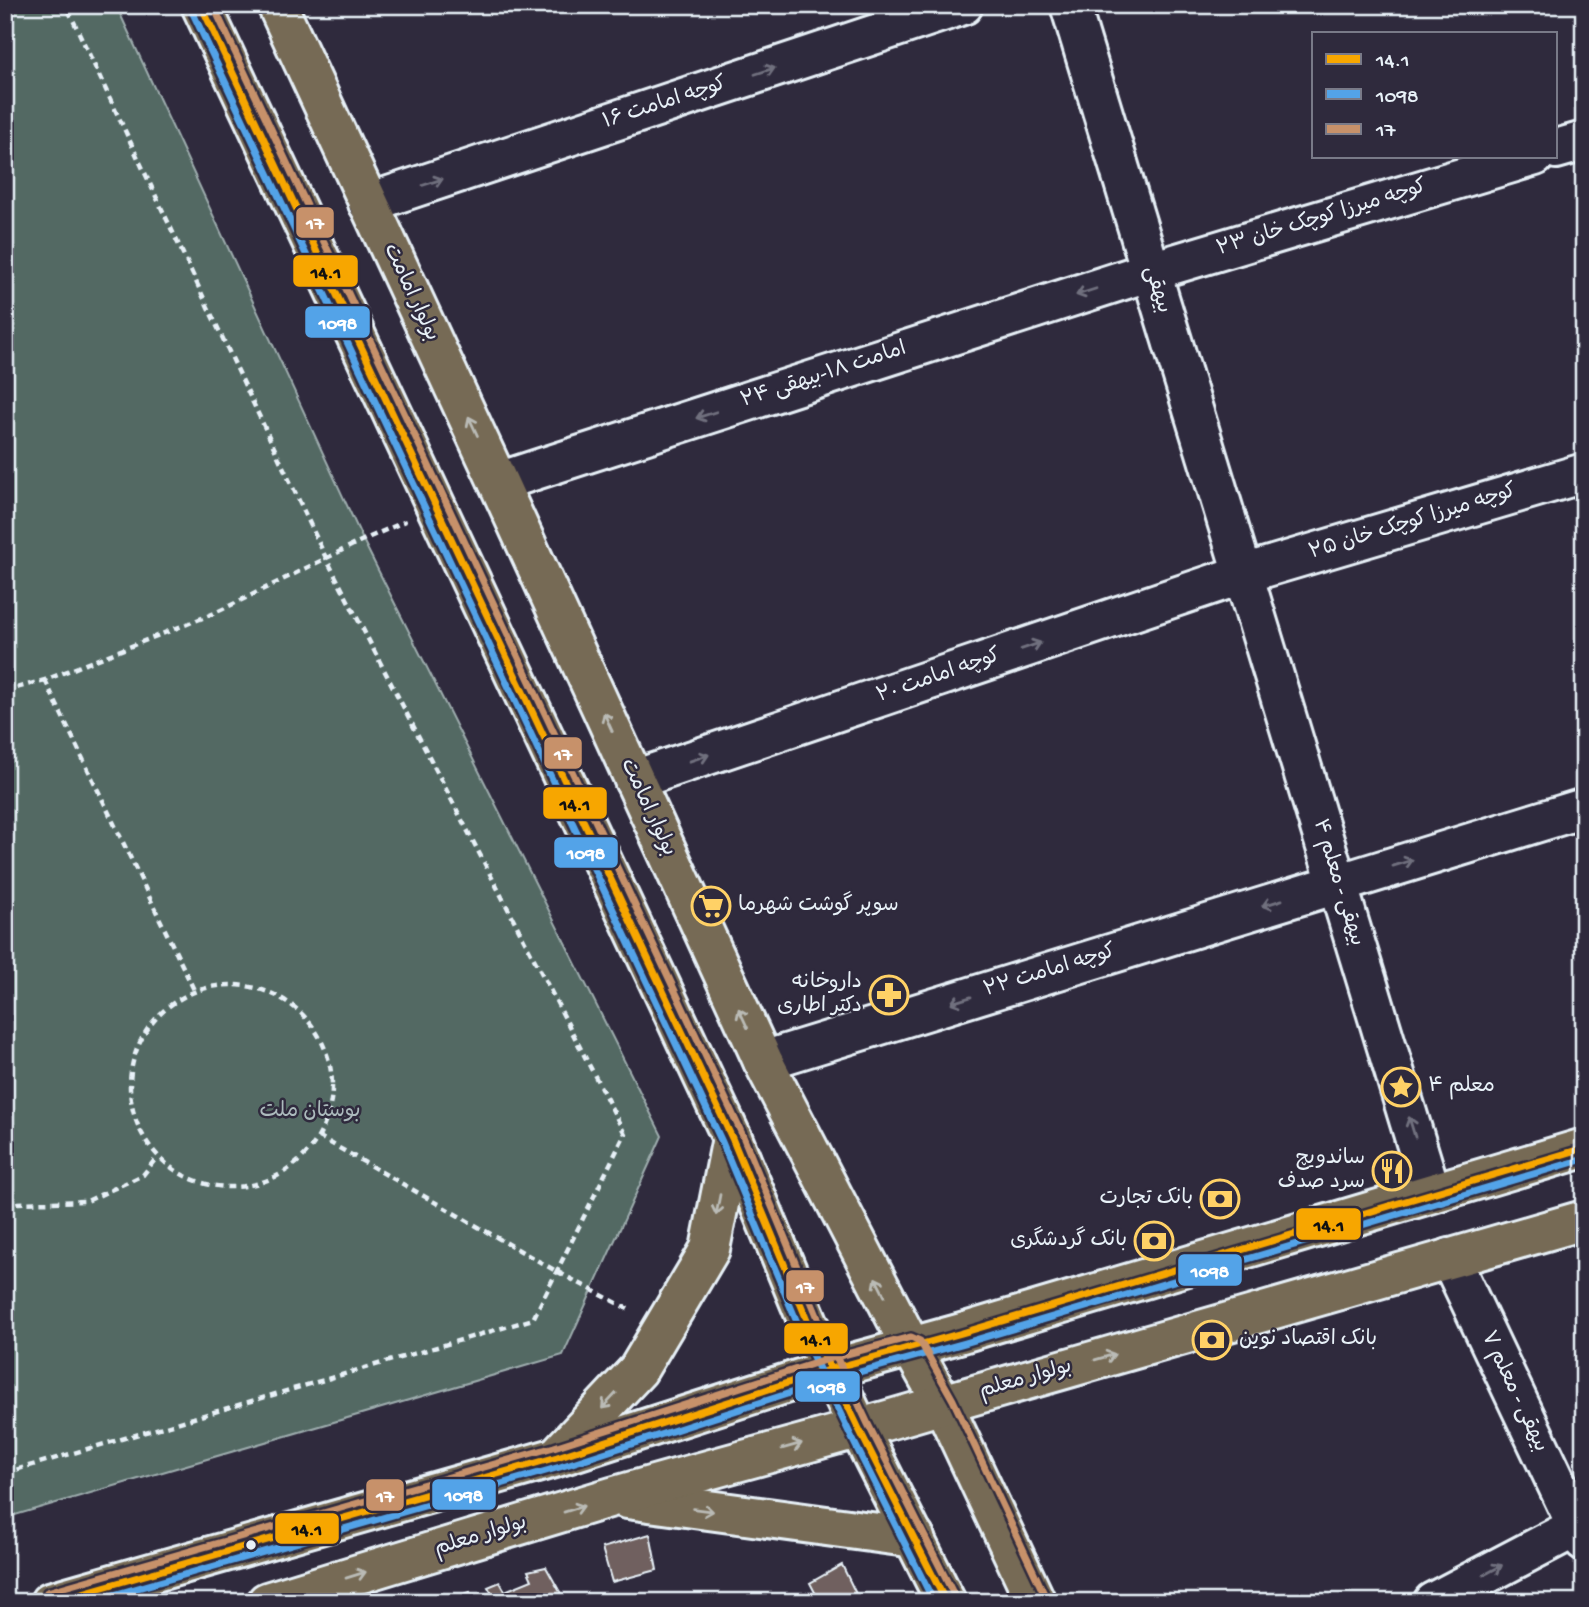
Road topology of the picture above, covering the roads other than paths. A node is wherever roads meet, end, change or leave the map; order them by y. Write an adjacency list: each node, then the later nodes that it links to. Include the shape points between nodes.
1 (201, 5): 17 (main road)
2 (277, 5): 8 (main road, بولوار امامت)
3 (963, 5): 8 (street, کوچه امامت ۱۶, one-way to 3)
4 (1070, 5): 9 (street, بیهقی)
5 (1584, 141): 6 (street)
6 (1558, 148)
7 (1528, 158): 9 (street, کوچه میرزا کوچک خان ۲۳)
8 (368, 203): 11 (main road, بولوار امامت, one-way to 8)
9 (1150, 271): 11 (street, امامت ۱۸-بیهقی ۲۴, one-way to 11); 12 (street, بیهقی)
10 (1584, 472): 12 (street, کوچه میرزا کوچک خان ۲۵)
11 (498, 482): 13 (main road, بولوار امامت, one-way to 11)
12 (1243, 574): 13 (street, کوچه امامت ۲۰, one-way to 12); 15 (street, بیهقی - معلم ۴)
13 (634, 780): 16 (main road, بولوار امامت, one-way to 13)
14 (1584, 808): 15 (street, کوچه امامت ۲۲, one-way to 14)
15 (1337, 883): 16 (street, کوچه امامت ۲۲, one-way to 16); 19 (street, بیهقی - معلم ۴, one-way to 15)
16 (763, 1061): 22 (main road, بولوار امامت, one-way to 16)
17 (732, 1138): 23 (main road); 26 (main road, one-way to 26, via 710,1249 638,1370)
18 (1584, 1148): 19 (main road)
19 (1431, 1192): 22 (main road)
20 (1584, 1220): 21 (main road, بولوار معلم)
21 (1450, 1258): 24 (main road, بولوار معلم, one-way to 21); 28 (street, بیهقی - معلم ۷)
22 (911, 1347): 23 (main road); 24 (main road, بولوار امامت)
23 (831, 1369): 25 (main road); 26 (main road)
24 (943, 1404): 25 (main road, بولوار معلم); 33 (main road, بولوار امامت)
25 (859, 1429): 27 (main road, بولوار معلم, one-way to 25); 29 (main road)
26 (557, 1457): 30 (main road)
27 (611, 1497): 29 (main road, one-way to 29); 31 (main road, بولوار معلم, one-way to 27)
28 (1581, 1530): 34 (street, one-way to 28)
29 (915, 1538): 32 (main road)
30 (50, 1602)
31 (267, 1602)
32 (946, 1602)
33 (1036, 1602)
34 (1433, 1602)

